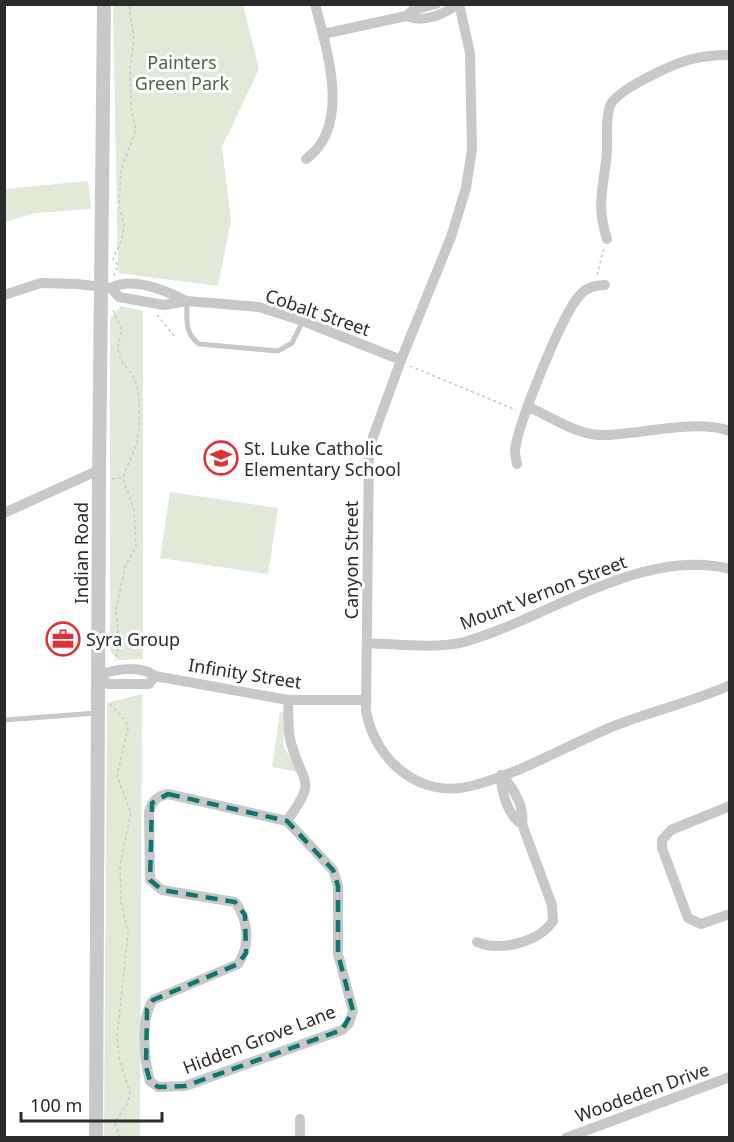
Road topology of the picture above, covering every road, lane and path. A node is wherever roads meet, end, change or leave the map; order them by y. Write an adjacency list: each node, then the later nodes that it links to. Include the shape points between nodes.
1 (104, 4): 12 (street, Indian Road)
2 (129, 4): 12 (path, via 134,39 131,108 136,130 118,185 124,225 113,259 118,265)
3 (315, 4): 7 (street)
4 (436, 4): 6 (street)
5 (458, 4): 6 (street, via 446,13 415,20); 18 (street, Canyon Street, via 470,53 473,100 466,188 451,237)
6 (406, 16): 7 (street)
7 (323, 34): 9 (street, via 333,96 332,123 321,146)
8 (729, 55): 10 (street, via 685,61 613,99 600,201)
9 (306, 159)
10 (607, 239): 11 (path)
11 (600, 285): 19 (street, via 580,294 566,315)
12 (106, 287): 13 (street, via 41,283); 14 (street, Cobalt Street, via 119,297 164,305); 23 (street, Indian Road); 28 (path, via 122,331 117,345 119,361 136,382 138,393 136,446 123,478 133,503 136,546 125,567 116,610 119,645)
13 (4, 295)
14 (187, 301): 16 (street, Cobalt Street, via 259,307); 16 (lane, via 187,330 200,345 278,351 292,343)
15 (155, 312): 17 (path)
16 (303, 321): 18 (street, Cobalt Street)
17 (176, 338)
18 (401, 360): 19 (path, via 516,410); 22 (street, Canyon Street, via 369,448)
19 (529, 407): 20 (street, via 597,435 650,429); 21 (street, via 515,449)
20 (728, 428)
21 (517, 464)
22 (368, 469): 24 (path); 27 (street, Canyon Street)
23 (99, 470): 25 (street); 29 (street, Indian Road)
24 (291, 471)
25 (4, 513)
26 (729, 569): 27 (street, Mount Vernon Street, via 687,563 665,565 633,574 500,631 460,643)
27 (367, 643): 34 (street, Canyon Street)
28 (113, 669): 29 (street, Infinity Street); 30 (street, Infinity Street, via 148,670)
29 (99, 675): 31 (street); 35 (street, Indian Road)
30 (155, 676): 31 (street, Infinity Street, via 149,684); 33 (street, Infinity Street)
31 (111, 684): 45 (path, via 109,701 128,728 117,776 131,813 119,882 128,933 117,1037 130,1093 115,1126)
32 (729, 685): 37 (street, Canyon Street, via 615,726)
33 (288, 700): 34 (street, Infinity Street); 39 (street, via 291,742 307,779 302,800)
34 (366, 700): 37 (street, Canyon Street, via 378,747 401,772 428,785 452,789 470,787)
35 (99, 713): 36 (lane); 44 (street, Indian Road)
36 (4, 720)
37 (501, 775): 41 (street, via 510,784 524,816 522,824 552,905 553,921 539,934 508,945 495,947)
38 (729, 806): 40 (street, via 671,830 662,846 688,918 701,924)
39 (286, 821): 39 (street, Hidden Grove Lane, via 168,794 160,795 152,803 150,880 162,890 235,902 245,915 246,953 238,964 153,1000 147,1009 146,1067 150,1081 158,1087 185,1086 342,1030 349,1023 352,1011 338,954 338,886 333,870)
40 (729, 914)
41 (477, 942)
42 (729, 1077): 47 (street, Woodeden Drive)
43 (300, 1119): 46 (street)
44 (96, 1137)
45 (121, 1137)
46 (300, 1137)
47 (566, 1137)

